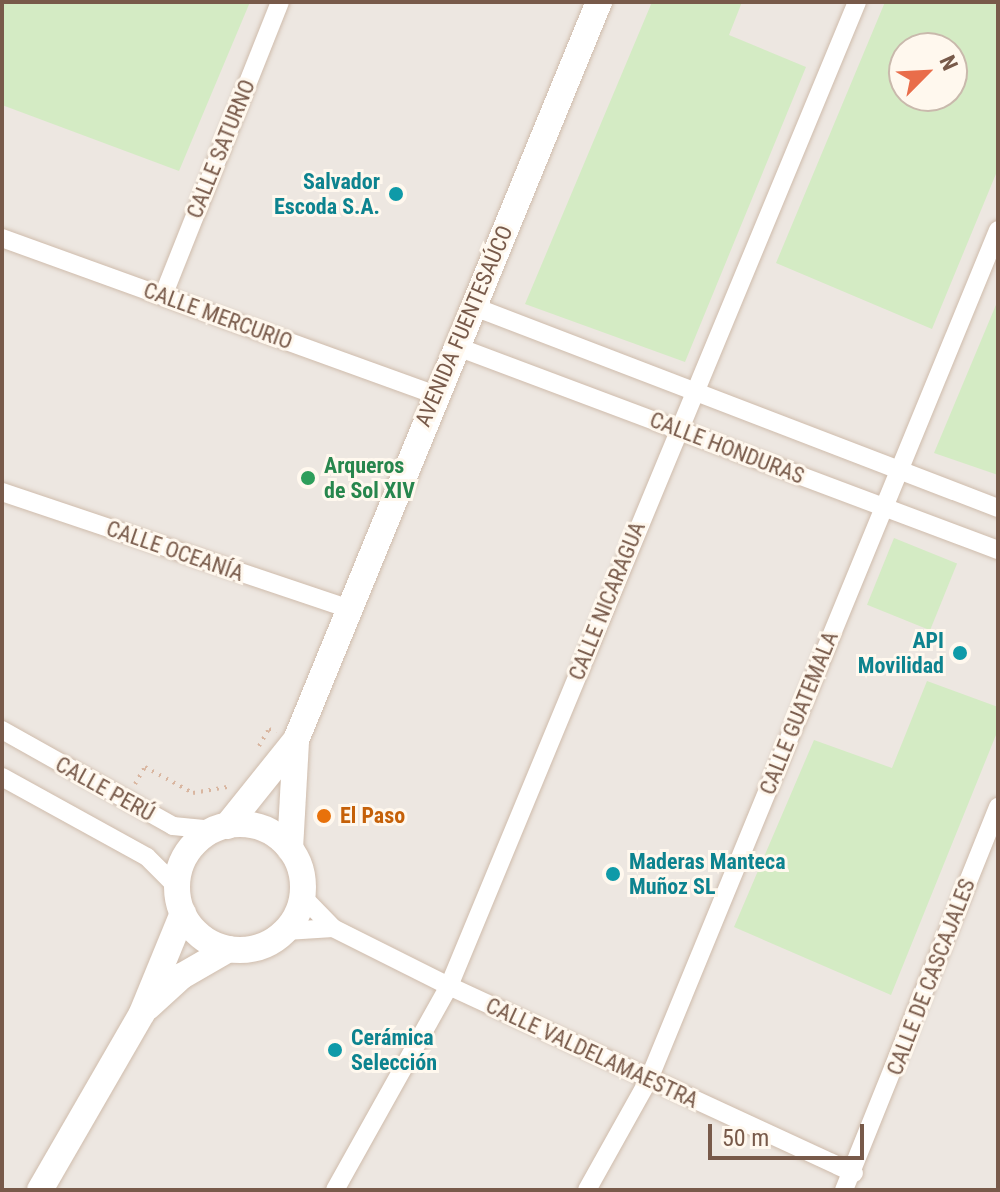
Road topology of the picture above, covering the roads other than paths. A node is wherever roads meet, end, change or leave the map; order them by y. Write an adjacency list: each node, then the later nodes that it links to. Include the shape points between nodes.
1 (280, 2): 6 (street, CALLE SATURNO)
2 (599, 2): 7 (street, AVENIDA FUENTESAÚCO)
3 (857, 2): 9 (street, CALLE NICARAGUA)
4 (998, 230): 12 (street, CALLE GUATEMALA)
5 (2, 238): 6 (street, CALLE MERCURIO)
6 (163, 296): 10 (street, CALLE MERCURIO)
7 (472, 306): 8 (street, AVENIDA FUENTESAÚCO); 9 (street, CALLE HONDURAS)
8 (455, 346): 10 (street, AVENIDA FUENTESAÚCO); 11 (street, CALLE HONDURAS)
9 (695, 392): 11 (street, CALLE NICARAGUA); 12 (street, CALLE HONDURAS)
10 (434, 394): 17 (street, AVENIDA FUENTESAÚCO)
11 (678, 430): 14 (street, CALLE HONDURAS); 29 (street, CALLE NICARAGUA)
12 (899, 470): 14 (street, CALLE GUATEMALA); 15 (street, CALLE HONDURAS)
13 (2, 492): 17 (street, CALLE OCEANÍA)
14 (884, 507): 16 (street, CALLE HONDURAS); 31 (street, CALLE GUATEMALA)
15 (998, 508)
16 (998, 550)
17 (349, 609): 19 (street, AVENIDA FUENTESAÚCO)
18 (2, 730): 22 (street, CALLE PERÚ, via 173,826)
19 (296, 740): 22 (street, AVENIDA FUENTESAÚCO); 23 (street, AVENIDA FUENTESAÚCO)
20 (2, 777): 25 (street, CALLE PERÚ, via 147,857)
21 (998, 807): 32 (street, CALLE DE CASCAJALES)
22 (220, 828): 23 (street, via 262,828); 25 (street, via 195,843 182,864)
23 (290, 849): 24 (street, via 302,872)
24 (303, 897): 26 (street, CALLE VALDELAMAESTRA); 27 (street)
25 (180, 900): 28 (street, via 202,936); 30 (street)
26 (333, 928): 27 (street); 29 (street, CALLE VALDELAMAESTRA)
27 (286, 931): 28 (street, via 260,948)
28 (229, 949): 30 (street, via 182,976)
29 (449, 986): 31 (street, CALLE VALDELAMAESTRA); 34 (street, CALLE NICARAGUA)
30 (142, 1013): 33 (street)
31 (649, 1079): 32 (street, CALLE VALDELAMAESTRA); 35 (street, CALLE GUATEMALA)
32 (854, 1173): 36 (street, CALLE DE CASCAJALES)
33 (40, 1190)
34 (335, 1190)
35 (587, 1190)
36 (844, 1190)

